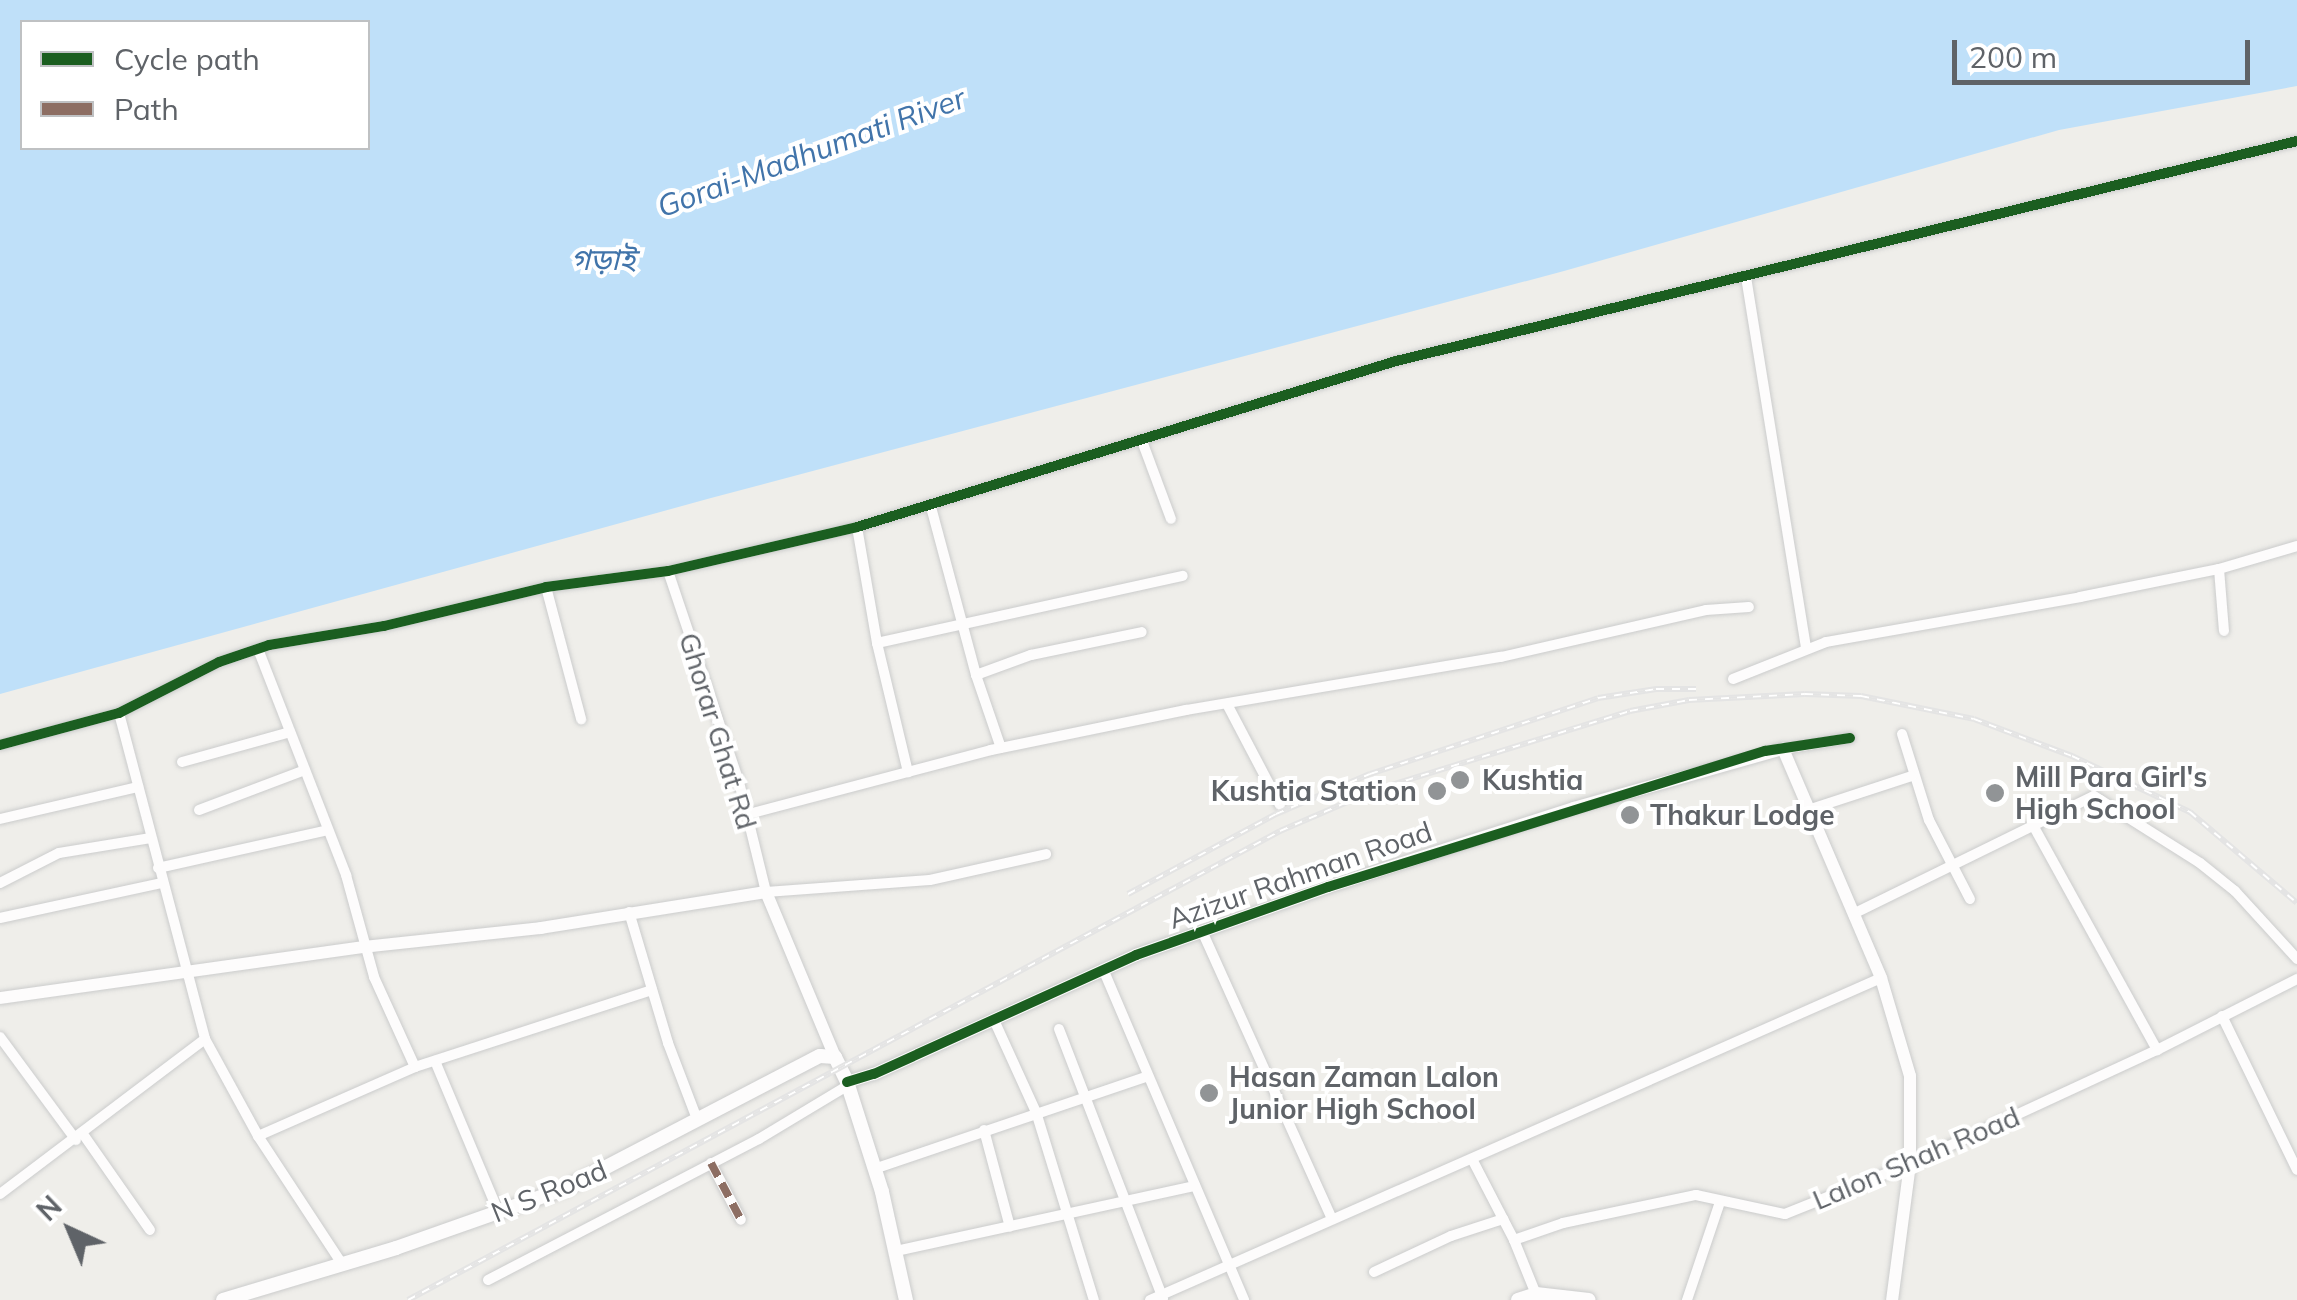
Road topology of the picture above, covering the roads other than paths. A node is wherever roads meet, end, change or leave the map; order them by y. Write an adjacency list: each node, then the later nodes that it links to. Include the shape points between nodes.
1 (2297, 141): 2 (street)
2 (1746, 277): 3 (street, via 1396,361); 18 (street)
3 (1142, 441): 4 (street); 5 (street)
4 (931, 506): 6 (street); 13 (street)
5 (1171, 519)
6 (857, 527): 9 (street); 16 (street)
7 (2297, 546): 8 (street)
8 (2219, 568): 14 (street); 18 (street)
9 (668, 571): 11 (street); 38 (street, Ghorar Ghat Rd, via 739,782)
10 (1183, 576): 13 (street)
11 (546, 587): 17 (street); 23 (street)
12 (1749, 607): 21 (street)
13 (964, 621): 16 (street); 19 (street)
14 (2224, 631)
15 (1142, 632): 19 (street, via 1031,655)
16 (876, 643): 32 (street)
17 (258, 649): 22 (street); 24 (street)
18 (1806, 649): 20 (street)
19 (976, 675): 28 (street)
20 (1733, 679)
21 (1226, 704): 28 (street); 35 (street)
22 (119, 713): 27 (street); 34 (street)
23 (581, 720)
24 (290, 732): 30 (street); 31 (street)
25 (1902, 734): 33 (street)
26 (1850, 738): 29 (street)
27 (0, 744)
28 (1001, 748): 32 (street)
29 (1783, 749): 37 (street); 53 (street, Azizur Rahman Road, via 1574,808)
30 (182, 762)
31 (305, 770): 36 (street); 41 (street)
32 (908, 772): 38 (street)
33 (1912, 776): 37 (street); 45 (street)
34 (138, 787): 39 (street); 42 (street)
35 (1280, 804)
36 (199, 810)
37 (1808, 810): 51 (street)
38 (744, 816): 48 (street, Ghorar Ghat Rd)
39 (0, 819)
40 (2034, 827): 45 (street); 55 (street, via 2099,797 2200,863); 67 (street)
41 (328, 830): 44 (street); 54 (street)
42 (151, 838): 44 (street); 46 (street, via 59,853)
43 (1046, 854): 48 (street, via 930,880)
44 (158, 868): 47 (street)
45 (1951, 868): 49 (street); 51 (street)
46 (0, 883)
47 (162, 883): 52 (street); 57 (street)
48 (766, 892): 50 (street); 68 (street)
49 (1970, 899)
50 (629, 912): 54 (street); 60 (street)
51 (1853, 914): 58 (street)
52 (0, 918)
53 (1202, 931): 56 (street, Azizur Rahman Road); 92 (street)
54 (363, 947): 57 (street); 70 (street)
55 (2297, 959)
56 (1103, 969): 63 (street, Azizur Rahman Road); 71 (street)
57 (184, 973): 61 (street); 66 (street)
58 (1881, 978): 79 (street); 81 (street, via 1910,1076)
59 (2297, 979): 62 (street, Lalon Shah Road)
60 (652, 990): 69 (street); 75 (street)
61 (0, 998)
62 (2222, 1016): 67 (street, Lalon Shah Road); 83 (street)
63 (994, 1020): 72 (street, Azizur Rahman Road); 74 (street)
64 (1059, 1029): 73 (street)
65 (0, 1037): 78 (street)
66 (205, 1038): 77 (street); 78 (street)
67 (2157, 1050): 81 (street, Lalon Shah Road)
68 (834, 1057): 72 (main road); 75 (main road, N S Road, via 820,1056)
69 (435, 1061): 70 (street); 88 (street)
70 (415, 1067): 77 (street)
71 (1148, 1076): 73 (street); 84 (street)
72 (847, 1084): 80 (street); 82 (main road)
73 (1084, 1095): 74 (street); 86 (street)
74 (1036, 1112): 76 (street); 89 (street)
75 (698, 1119): 88 (main road, N S Road, via 564,1190)
76 (984, 1130): 82 (street); 93 (street)
77 (258, 1136): 97 (street)
78 (80, 1137): 85 (street); 94 (street)
79 (1472, 1159): 90 (street); 92 (street)
80 (711, 1163): 91 (street); 100 (street)
81 (1910, 1164): 87 (street, Lalon Shah Road, via 1785,1214); 110 (street)
82 (874, 1169): 96 (main road)
83 (2297, 1170)
84 (1195, 1186): 86 (street); 98 (street)
85 (0, 1194)
86 (1126, 1202): 89 (street); 102 (street)
87 (1720, 1202): 95 (street, Lalon Shah Road, via 1696,1196 1662,1200); 109 (street)
88 (499, 1214): 97 (main road, N S Road)
89 (1068, 1215): 93 (street); 105 (street)
90 (1503, 1219): 95 (street); 99 (street)
91 (741, 1220)
92 (1332, 1220): 98 (street)
93 (1010, 1227): 96 (street)
94 (150, 1230)
95 (1514, 1240): 101 (street)
96 (896, 1251): 104 (main road)
97 (342, 1264): 103 (main road, N S Road)
98 (1228, 1265): 102 (street); 106 (street)
99 (1374, 1272)
100 (488, 1280)
101 (1538, 1297): 107 (main road); 108 (main road)
102 (1158, 1298)
103 (223, 1300)
104 (906, 1300)
105 (1094, 1300)
106 (1244, 1300)
107 (1518, 1300)
108 (1589, 1300)
109 (1687, 1300)
110 (1892, 1300)

